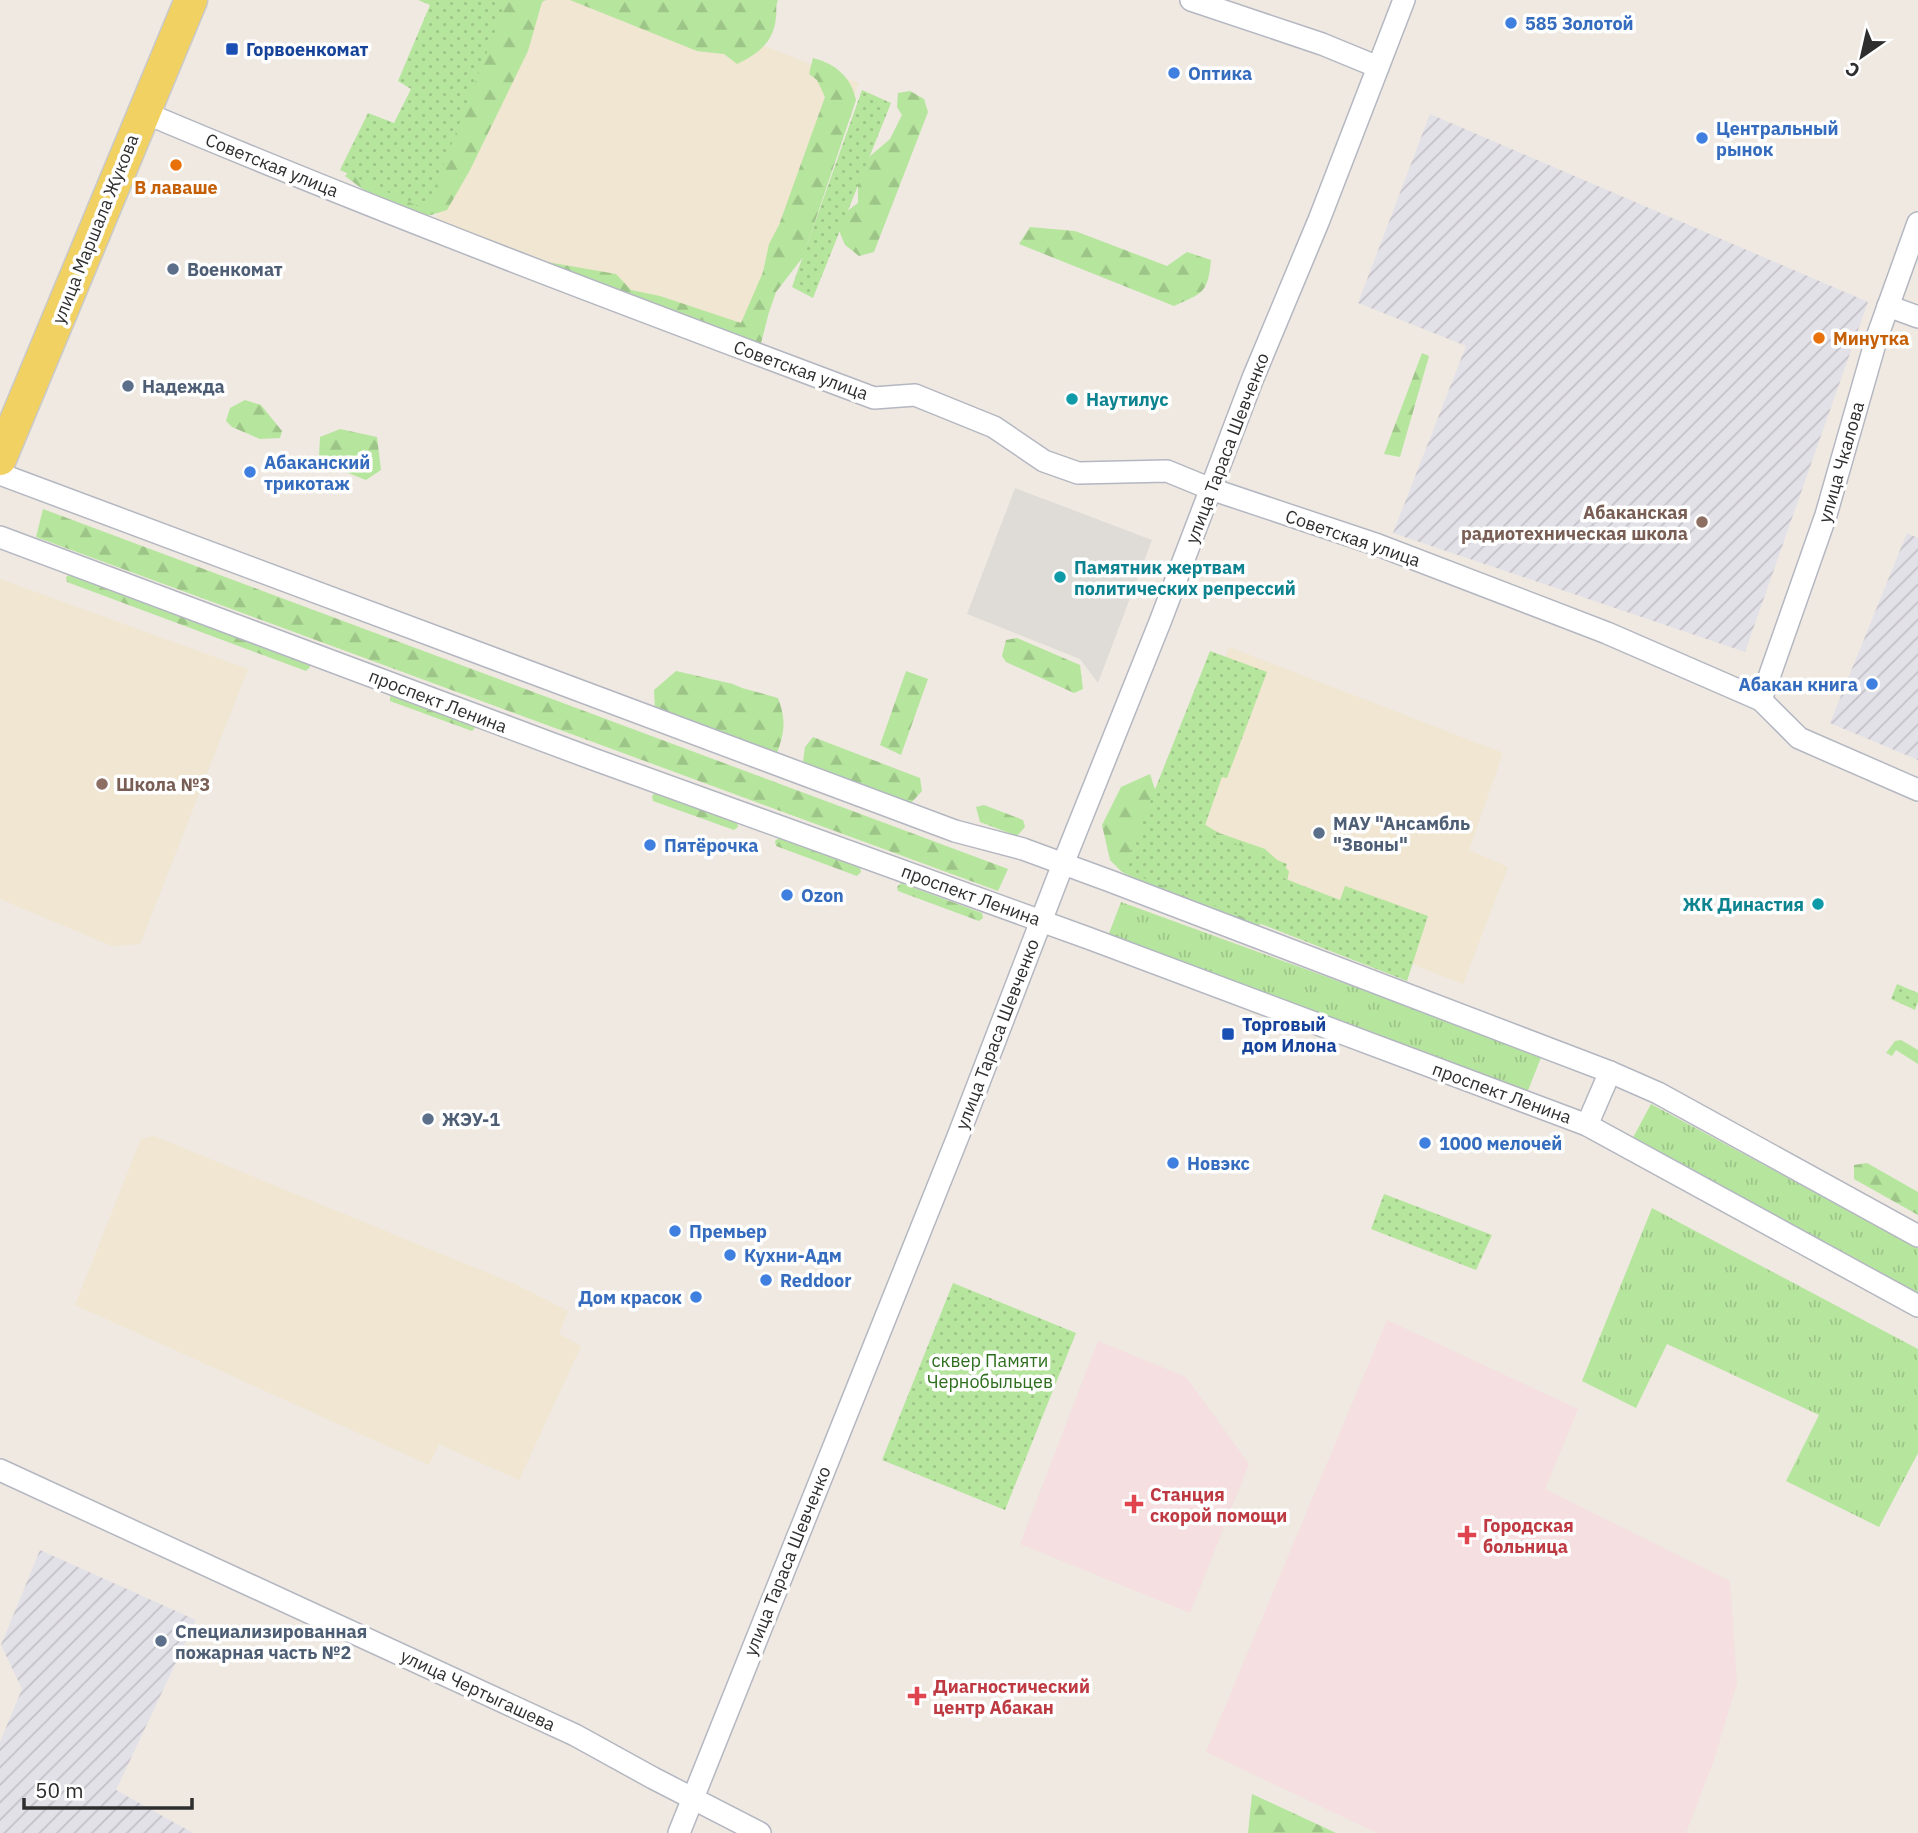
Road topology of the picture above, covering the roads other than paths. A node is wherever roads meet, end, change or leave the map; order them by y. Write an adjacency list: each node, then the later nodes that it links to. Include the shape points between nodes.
1 (191, 0): 5 (main road, улица Маршала Жукова)
2 (1191, 0): 4 (street)
3 (1404, 0): 4 (street, улица Тараса Шевченко)
4 (1378, 67): 11 (street, улица Тараса Шевченко)
5 (144, 112): 9 (main road, улица Маршала Жукова); 11 (street, Советская улица, via 508,260 874,398 915,395 993,427 1044,461 1077,473 1167,471)
6 (1918, 223): 7 (street, улица Чкалова)
7 (1888, 306): 8 (street); 13 (street, улица Чкалова, via 1826,516)
8 (1918, 317)
9 (0, 459)
10 (0, 474): 15 (street, via 955,831)
11 (1211, 489): 13 (street, Советская улица, via 1378,545 1607,633); 15 (street, улица Тараса Шевченко)
12 (0, 537): 16 (street, проспект Ленина, via 593,759)
13 (1761, 700): 14 (street, Советская улица, via 1799,738)
14 (1918, 790)
15 (1063, 864): 16 (street, улица Тараса Шевченко); 17 (street)
16 (1041, 920): 18 (street, проспект Ленина); 22 (street, улица Тараса Шевченко)
17 (1610, 1072): 18 (street); 19 (street, via 1658,1093)
18 (1587, 1125): 20 (street, проспект Ленина)
19 (1918, 1236)
20 (1918, 1306)
21 (0, 1470): 22 (street, улица Чертыгашева, via 575,1735)
22 (692, 1798): 23 (street, улица Тараса Шевченко); 24 (street, улица Чертыгашева)
23 (679, 1833)
24 (760, 1833)

